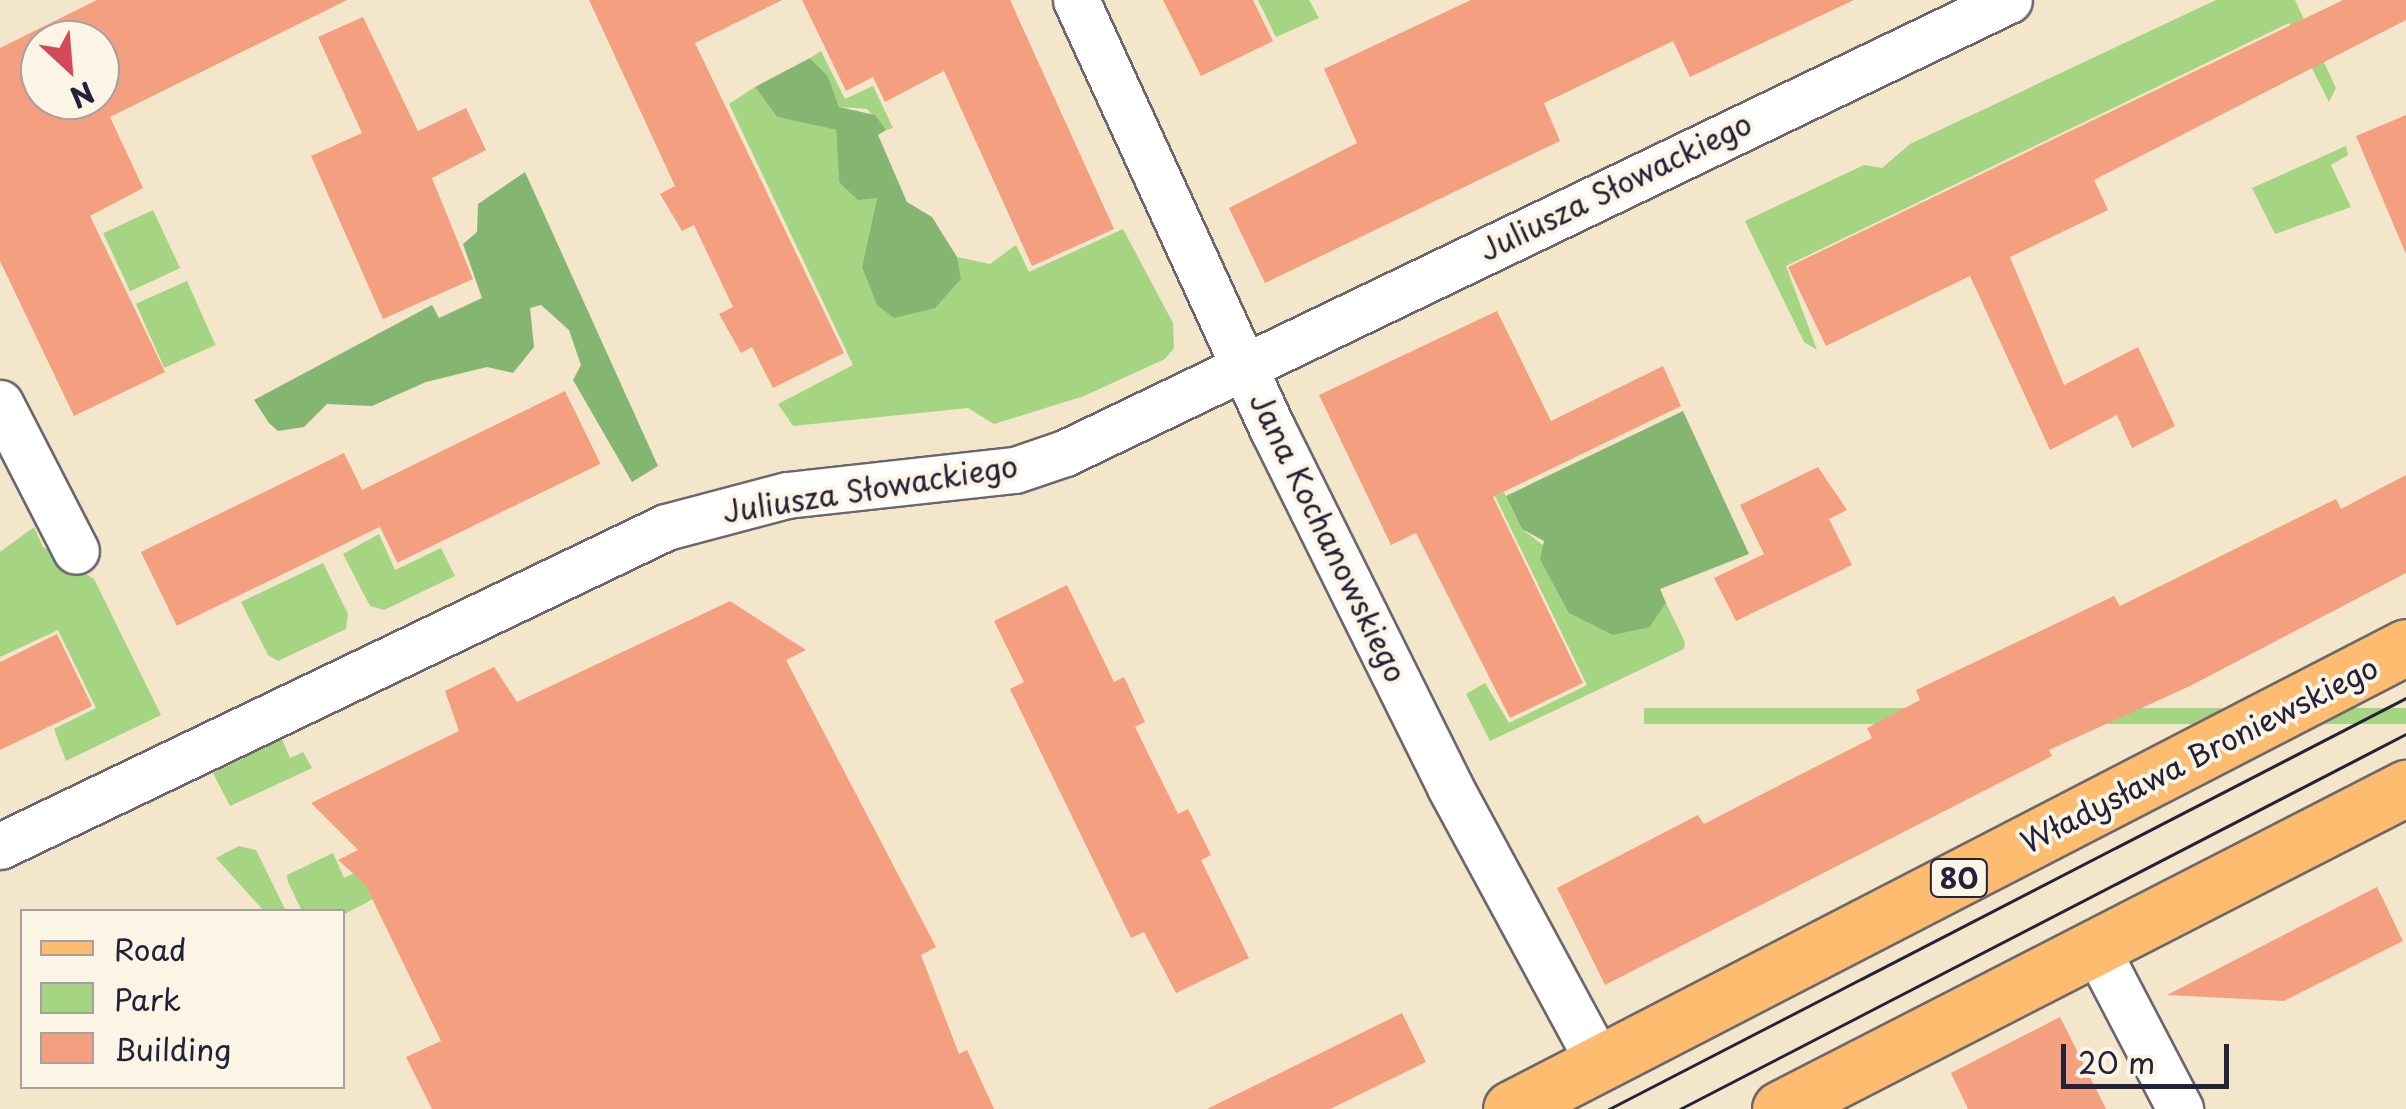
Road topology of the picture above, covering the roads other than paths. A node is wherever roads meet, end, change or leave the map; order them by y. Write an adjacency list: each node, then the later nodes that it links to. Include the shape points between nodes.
1 (1076, 0): 3 (street, Jana Kochanowskiego)
2 (2010, 0): 3 (street, Juliusza Słowackiego)
3 (1248, 364): 8 (street, Juliusza Słowackiego, via 1082,446 1014,470 787,495 666,528); 10 (street, Jana Kochanowskiego, via 1272,430 1450,788)
4 (0, 403): 5 (street)
5 (76, 550)
6 (2406, 647): 10 (main road, Władysława Broniewskiego / 80)
7 (2406, 788): 9 (main road)
8 (0, 846)
9 (2096, 948): 12 (main road); 13 (street)
10 (1600, 1064): 11 (main road, Władysława Broniewskiego / 80)
11 (1512, 1109)
12 (1780, 1109)
13 (2180, 1109)

